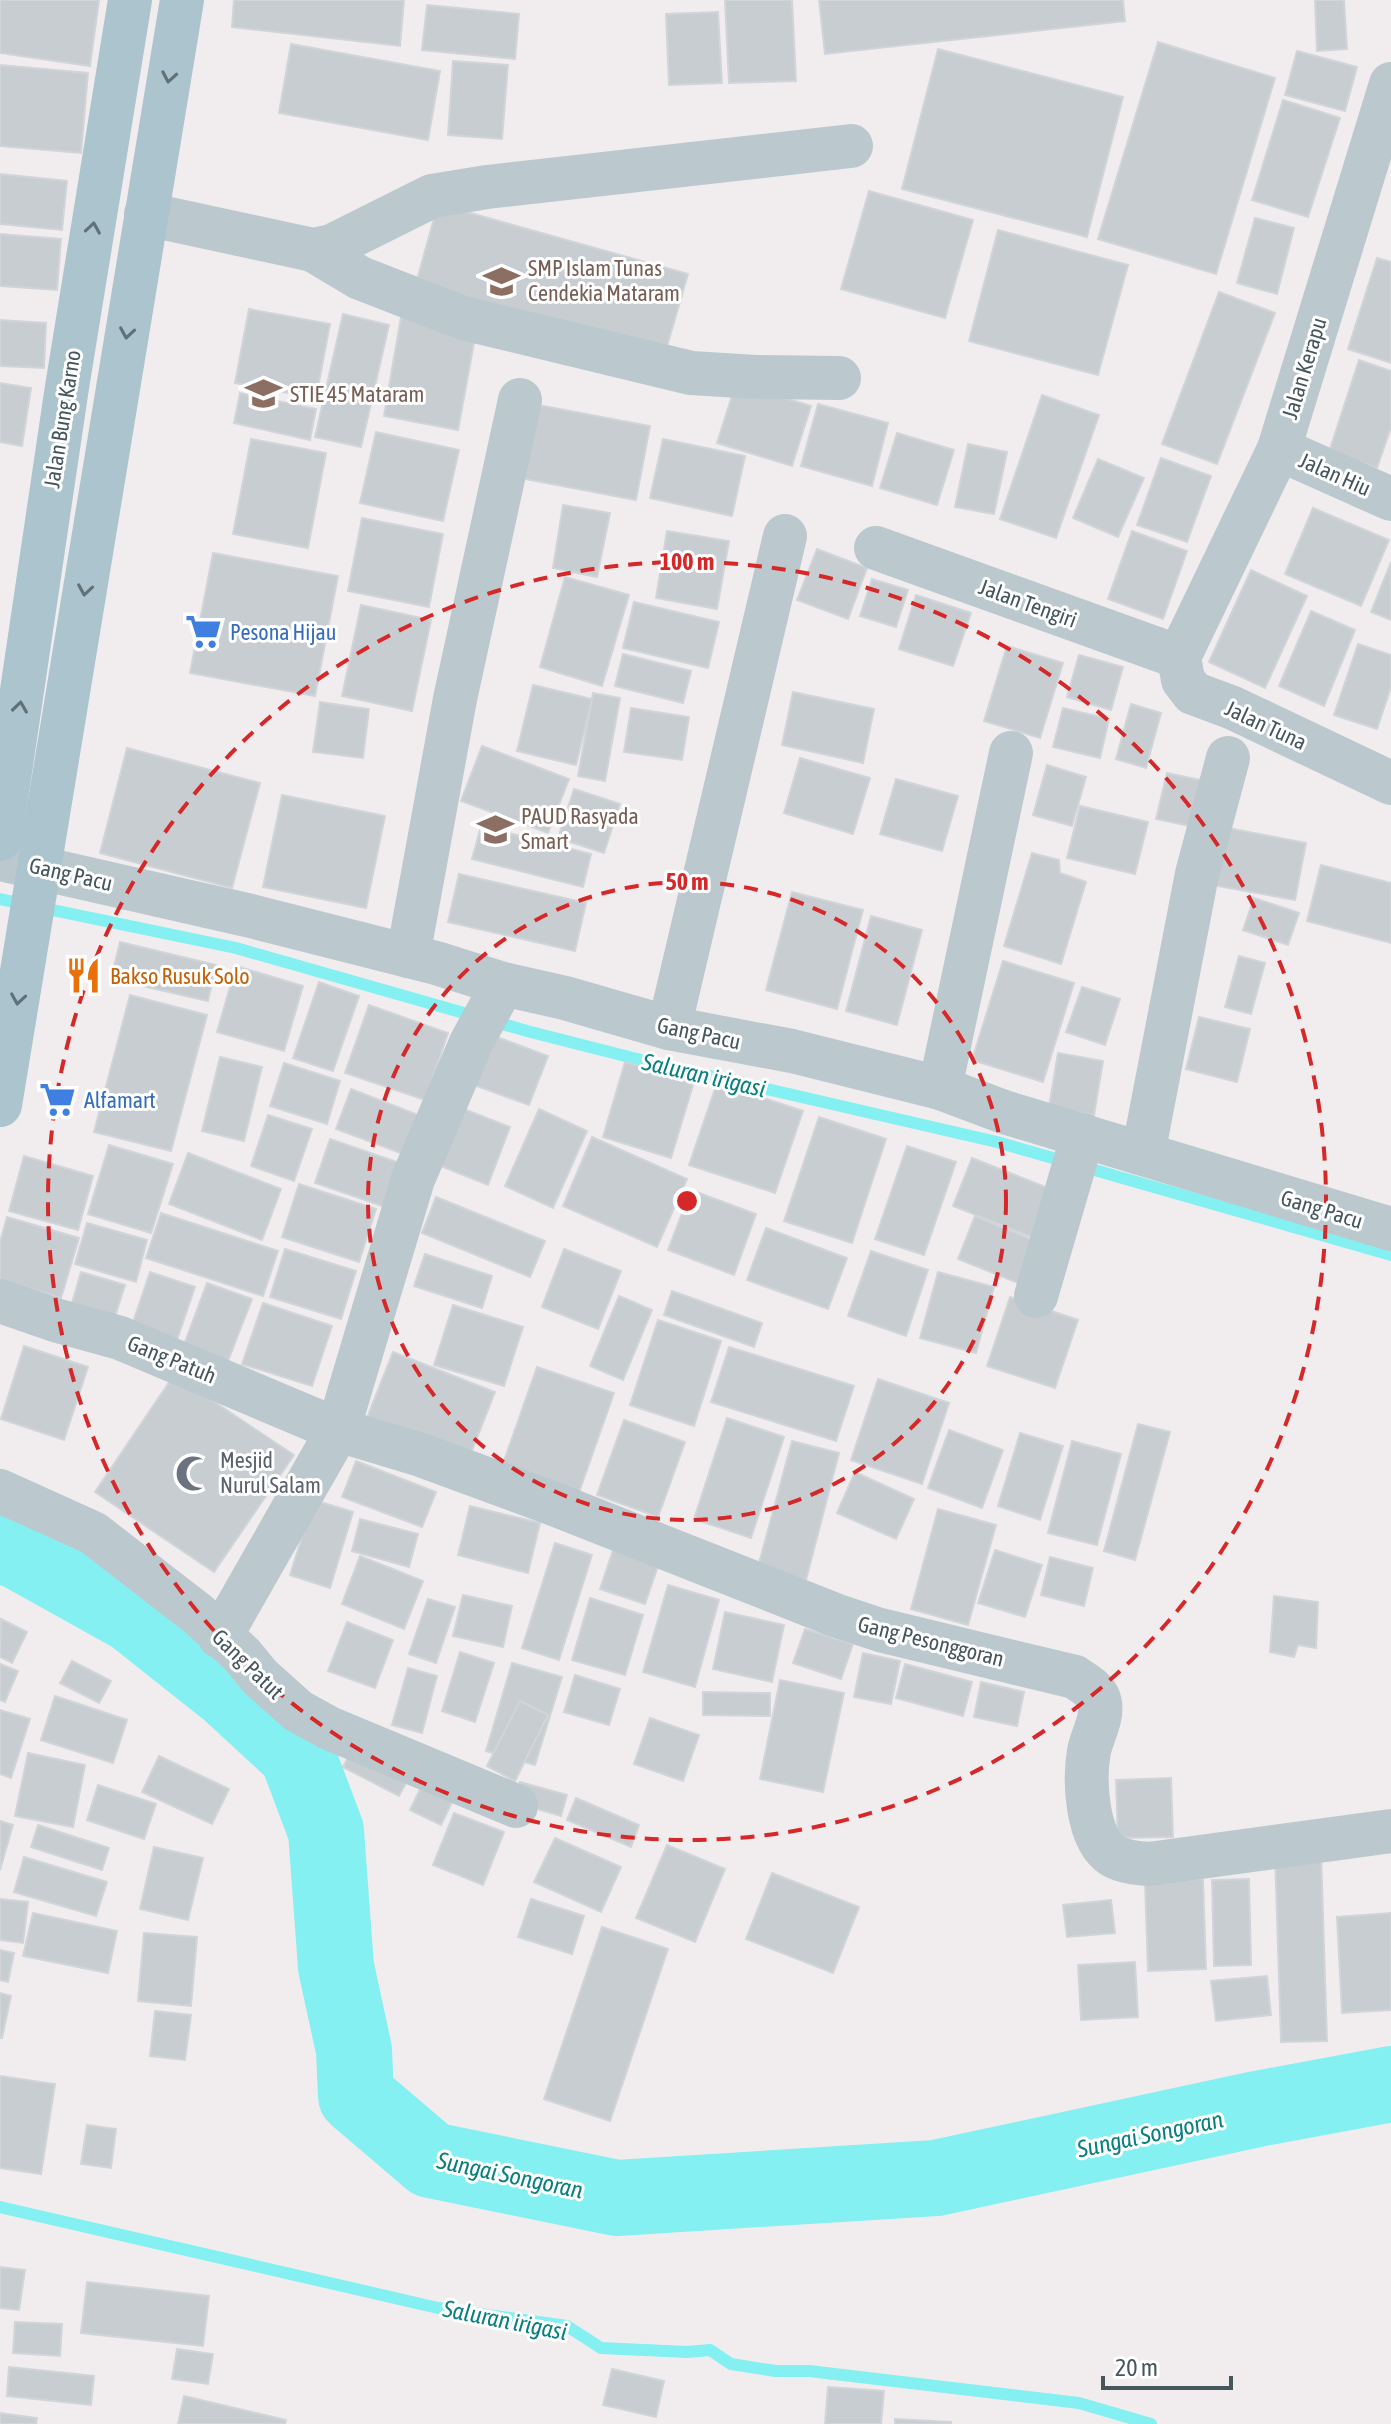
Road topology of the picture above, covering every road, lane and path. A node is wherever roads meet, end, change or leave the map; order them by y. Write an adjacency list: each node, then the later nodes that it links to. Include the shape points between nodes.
1 (130, 0): 17 (main road, Jalan Bung Karno, one-way to 1)
2 (182, 0): 5 (main road, one-way to 5)
3 (1391, 84): 9 (street, Jalan Kerapu)
4 (851, 146): 6 (street, via 432,196 332,246)
5 (146, 214): 6 (street); 18 (main road, one-way to 18)
6 (313, 250): 7 (street, via 360,278 463,318 691,373)
7 (839, 378)
8 (520, 400): 19 (street, via 455,699)
9 (1279, 449): 10 (street, Jalan Hiu); 13 (street, Jalan Kerapu)
10 (1391, 499)
11 (785, 536): 21 (street)
12 (876, 548): 13 (street, Jalan Tengiri)
13 (1183, 649): 16 (street, Jalan Tuna, via 1183,680 1193,693)
14 (1011, 753): 22 (street)
15 (1228, 758): 24 (street, via 1197,874)
16 (1391, 783)
17 (0, 839)
18 (27, 868): 19 (street, Gang Pacu); 23 (main road, one-way to 23, via 31,922)
19 (408, 956): 20 (street, Gang Pacu)
20 (497, 994): 21 (street, Gang Pacu, via 565,998); 29 (street, via 413,1179)
21 (669, 1028): 22 (street, Gang Pacu, via 792,1051)
22 (940, 1088): 25 (street, Gang Pacu, via 1004,1112)
23 (0, 1105)
24 (1143, 1154): 25 (street, Gang Pacu); 26 (street, Gang Pacu)
25 (1077, 1156): 27 (street)
26 (1391, 1229)
27 (1036, 1296)
28 (0, 1301): 29 (street, Gang Patuh, via 120,1338)
29 (338, 1430): 31 (street); 33 (street, Gang Pesonggoran, via 554,1504 835,1615 1075,1677 1096,1693 1101,1704 1089,1753 1089,1808 1097,1840 1110,1855 1125,1861 1149,1864)
30 (0, 1491): 31 (street, Gang Patut, via 93,1533)
31 (220, 1637): 32 (street, Gang Patut, via 280,1696 319,1723)
32 (516, 1806)
33 (1391, 1831)

